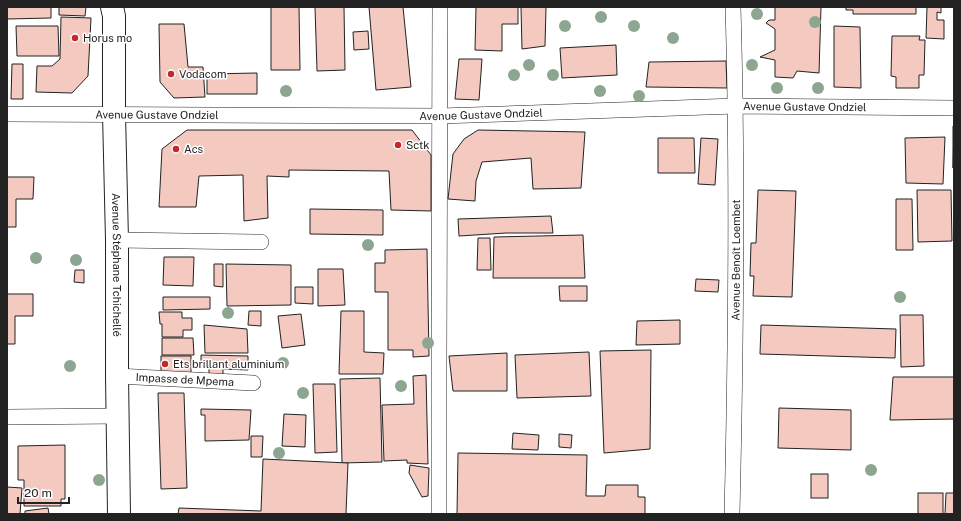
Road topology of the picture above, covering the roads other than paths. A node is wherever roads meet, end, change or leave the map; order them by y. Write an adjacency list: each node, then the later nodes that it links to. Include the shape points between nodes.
1 (440, 7): 8 (street)
2 (733, 7): 4 (street, Avenue Benoît Loembet)
3 (115, 10): 7 (highway, Avenue Stéphane Tchichellé)
4 (736, 106): 5 (street, Avenue Gustave Ondziel); 8 (street, Avenue Gustave Ondziel); 17 (street, Avenue Benoît Loembet, via 736,360)
5 (954, 108)
6 (7, 114): 7 (street, Avenue Gustave Ondziel)
7 (114, 114): 8 (street, Avenue Gustave Ondziel); 9 (highway, Avenue Stéphane Tchichellé)
8 (440, 116): 16 (street)
9 (117, 240): 10 (street); 11 (highway, Avenue Stéphane Tchichellé)
10 (261, 242)
11 (117, 376): 12 (street, Impasse de Mpema); 13 (highway, Avenue Stéphane Tchichellé)
12 (253, 384)
13 (118, 416): 14 (street); 15 (highway, Avenue Stéphane Tchichellé)
14 (7, 417)
15 (119, 514)
16 (439, 514)
17 (732, 514)

